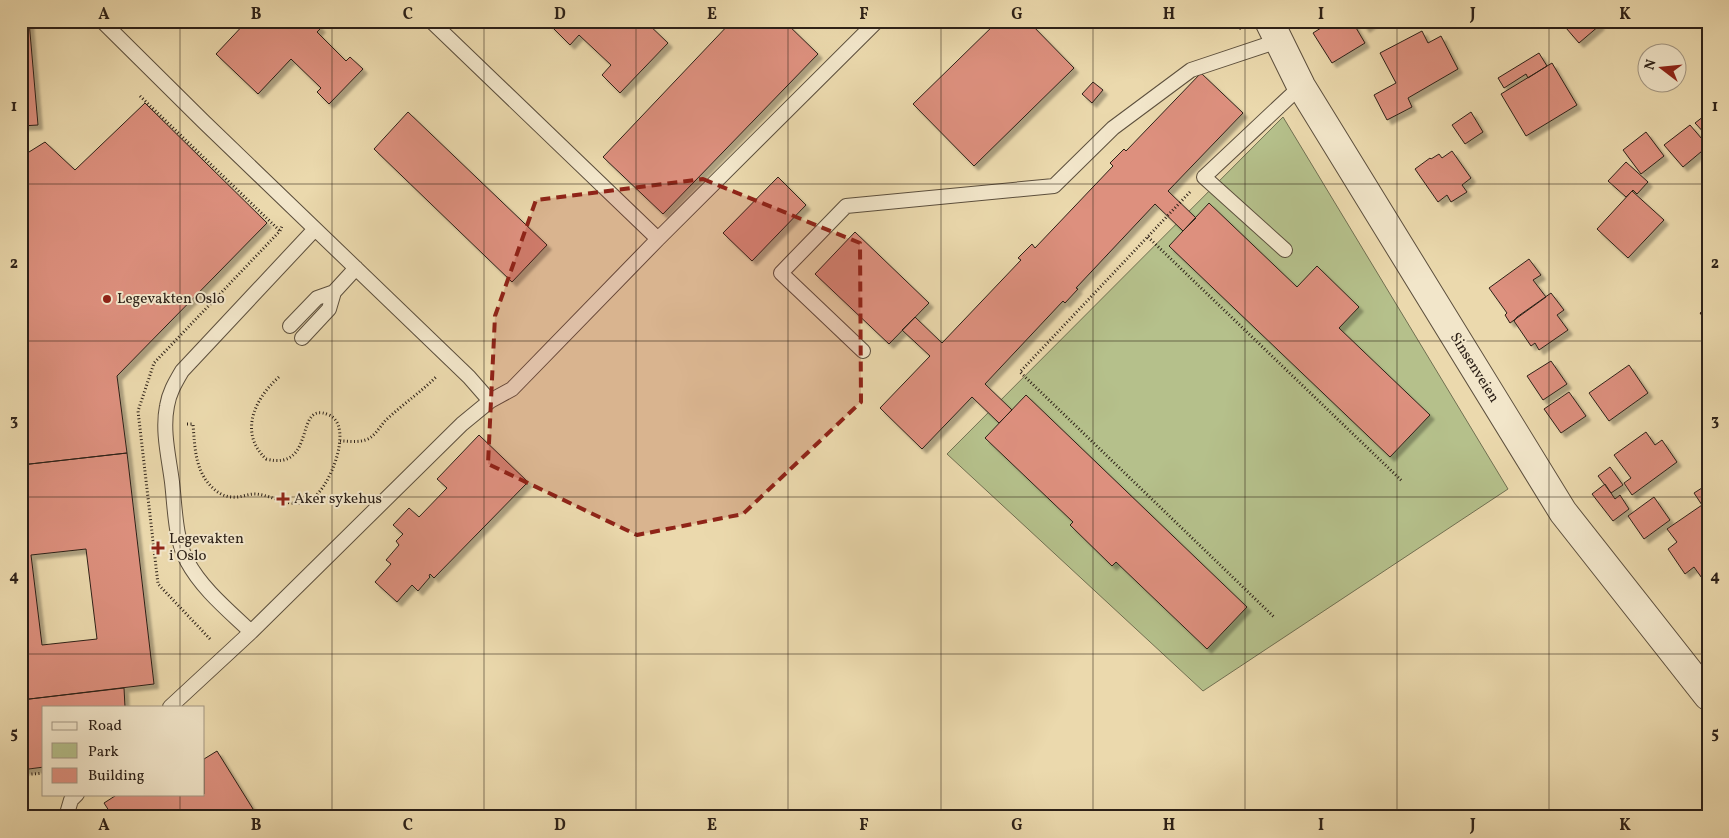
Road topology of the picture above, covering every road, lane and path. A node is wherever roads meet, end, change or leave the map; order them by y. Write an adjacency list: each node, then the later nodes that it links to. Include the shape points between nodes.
1 (102, 21): 9 (lane)
2 (431, 21): 12 (lane)
3 (877, 21): 12 (lane)
4 (1157, 21): 5 (path, via 1222,22)
5 (1273, 31): 6 (street, Sinsenveien); 18 (lane, via 1191,70 1113,128 1054,186 846,206 781,273)
6 (1301, 86): 8 (lane); 27 (street, Sinsenveien, via 1563,512)
7 (140, 96): 10 (path)
8 (1204, 177): 11 (path); 13 (lane)
9 (315, 229): 14 (lane); 26 (lane, via 182,371 172,388 167,407 165,426 173,492 180,543 186,560 200,582)
10 (280, 231)
11 (1148, 237): 24 (path); 25 (path, via 1020,372)
12 (658, 239): 21 (lane, via 512,389)
13 (1285, 250)
14 (356, 268): 15 (lane); 21 (lane)
15 (334, 292): 16 (lane, via 317,298); 17 (lane, via 329,309)
16 (290, 326)
17 (302, 338)
18 (863, 350)
19 (438, 374): 23 (path, via 367,440)
20 (280, 376): 23 (path, via 263,393 252,418 251,433 261,455 280,461 291,458 311,416 321,413 334,418 341,433)
21 (490, 401): 26 (lane, via 462,424)
22 (189, 424): 23 (path, via 193,424 200,470 211,486 232,498 258,494 290,503 309,501 331,475)
23 (340, 441)
24 (1402, 481)
25 (1274, 617)
26 (251, 632): 28 (lane)
27 (1708, 696)
28 (171, 706)
29 (42, 773): 30 (path)
30 (21, 775)
31 (75, 796): 32 (lane)
32 (66, 817)

